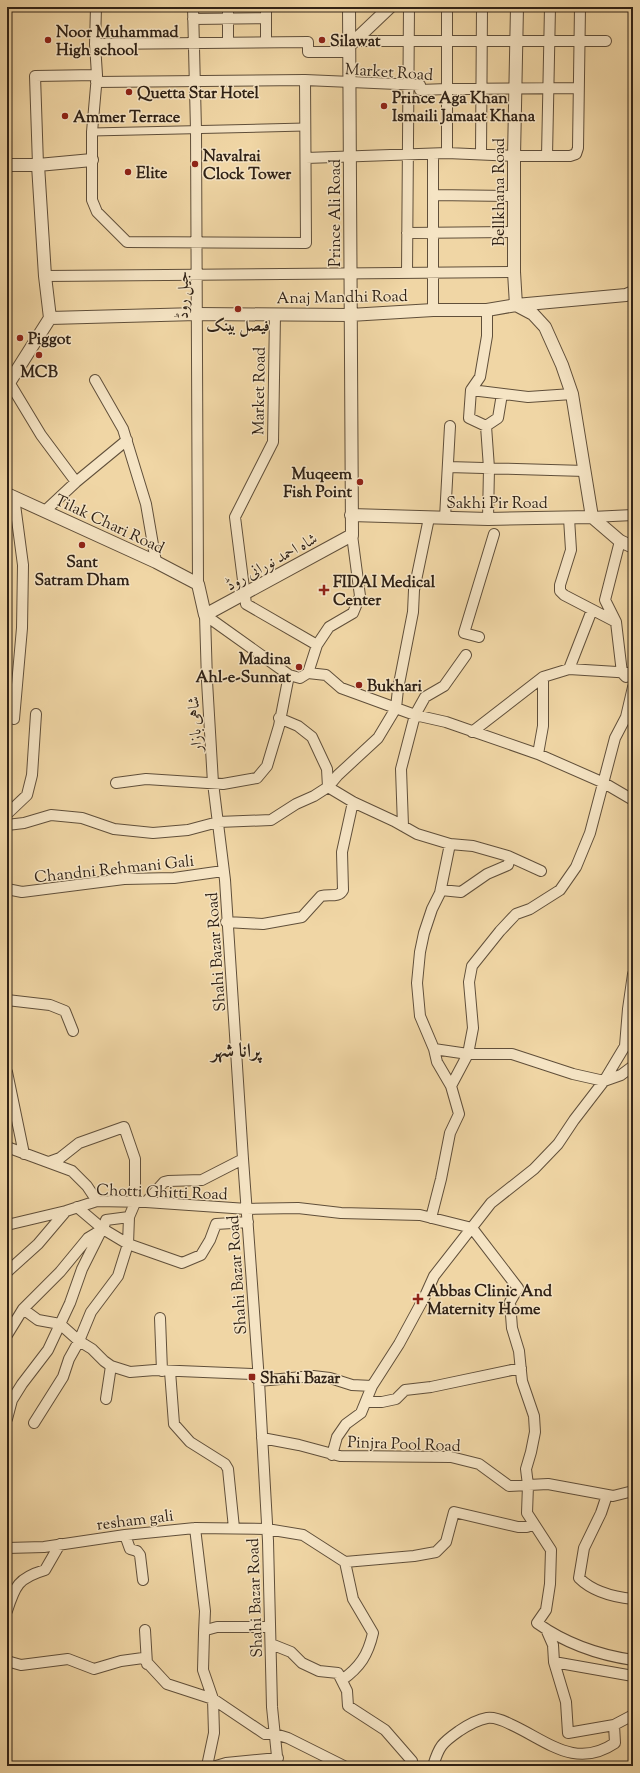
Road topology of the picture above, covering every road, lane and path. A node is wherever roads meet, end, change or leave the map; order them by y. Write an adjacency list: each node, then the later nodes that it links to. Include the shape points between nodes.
1 (96, 7): 25 (street)
2 (193, 7): 14 (street, جیل روڈ)
3 (228, 7): 15 (street)
4 (266, 7): 13 (street)
5 (349, 7): 27 (street, Prince Ali Road)
6 (390, 7): 27 (street)
7 (409, 7): 17 (street)
8 (447, 7): 18 (street)
9 (482, 7): 19 (street)
10 (517, 7): 20 (street, Bellkhana Road)
11 (550, 7): 21 (street)
12 (580, 7): 22 (street)
13 (266, 18): 15 (street); 24 (street)
14 (194, 19): 15 (street); 26 (street, جیل روڈ)
15 (228, 19): 23 (street)
16 (606, 40): 22 (street)
17 (409, 41): 18 (street); 27 (street); 32 (street)
18 (447, 41): 19 (street); 37 (street)
19 (482, 41): 20 (street); 33 (street)
20 (517, 41): 21 (street); 34 (street, Bellkhana Road)
21 (549, 41): 22 (street); 35 (street)
22 (580, 41): 36 (street)
23 (228, 42): 24 (street); 26 (street)
24 (266, 42): 27 (street, via 308,42 308,52)
25 (95, 44): 26 (street); 28 (street)
26 (194, 44): 30 (street, جیل روڈ)
27 (351, 46): 31 (street, Prince Ali Road)
28 (96, 78): 30 (street, Market Road); 40 (street); 51 (street, Market Road, via 35,76)
29 (304, 80): 30 (street, Market Road); 31 (street, Market Road); 38 (street)
30 (195, 82): 39 (street, جیل روڈ)
31 (349, 83): 32 (street, Market Road); 48 (street, Prince Ali Road)
32 (408, 84): 37 (street, Market Road, via 420,85 420,90); 42 (street)
33 (481, 88): 34 (street, Market Road); 37 (street, Market Road); 44 (street)
34 (516, 88): 35 (street, Market Road); 45 (street, Bellkhana Road)
35 (548, 88): 36 (street, Market Road); 46 (street)
36 (578, 88): 46 (street, via 576,154)
37 (447, 89): 41 (street)
38 (305, 128): 39 (street); 47 (street)
39 (196, 130): 40 (street); 57 (street, جیل روڈ)
40 (92, 132): 49 (street)
41 (448, 153): 43 (street); 44 (street)
42 (408, 154): 43 (street); 48 (street); 56 (street)
43 (433, 154): 52 (street)
44 (481, 154): 45 (street)
45 (514, 156): 46 (street); 53 (street, Bellkhana Road)
46 (547, 156)
47 (306, 158): 48 (street); 57 (street, via 306,243)
48 (350, 158): 60 (street, Prince Ali Road)
49 (92, 160): 51 (street); 57 (street, via 92,200 97,212 127,242)
50 (7, 165): 51 (street)
51 (38, 165): 63 (street)
52 (433, 195): 53 (street); 54 (street)
53 (514, 196): 55 (street, Bellkhana Road)
54 (433, 232): 55 (street); 56 (street); 58 (street)
55 (515, 232): 59 (street, Bellkhana Road)
56 (408, 233): 61 (street)
57 (197, 243): 62 (street, جیل روڈ)
58 (433, 272): 59 (street); 61 (street); 66 (street)
59 (514, 272): 65 (street, Bellkhana Road)
60 (350, 273): 61 (street); 62 (street); 70 (street, Prince Ali Road)
61 (407, 273)
62 (197, 275): 63 (street); 68 (street, جیل روڈ)
63 (45, 276): 71 (street)
64 (633, 292): 65 (street, Anaj Mandhi Road, via 626,295)
65 (516, 305): 67 (street, Anaj Mandhi Road); 76 (street, via 533,314 545,328)
66 (433, 310): 67 (street, Anaj Mandhi Road); 70 (street, Anaj Mandhi Road)
67 (487, 310): 74 (street, via 487,336 480,377)
68 (197, 314): 69 (street, Anaj Mandhi Road); 71 (street, Anaj Mandhi Road); 98 (street, جیل روڈ)
69 (275, 314): 70 (street, Anaj Mandhi Road); 99 (street, Market Road, via 273,442 235,517)
70 (350, 315): 86 (street, Prince Ali Road)
71 (50, 318): 73 (street)
72 (95, 380): 79 (street)
73 (8, 384): 83 (street)
74 (471, 390): 75 (street); 78 (street, via 469,418)
75 (502, 394): 76 (street, via 528,397); 78 (street, via 498,418)
76 (572, 394): 82 (street)
77 (450, 426): 80 (street)
78 (486, 426): 81 (street)
79 (127, 440): 83 (street); 97 (street, via 146,504)
80 (448, 467): 81 (street); 90 (street)
81 (489, 468): 82 (street); 92 (street)
82 (585, 472): 88 (street)
83 (76, 482): 85 (street)
84 (11, 495): 85 (street, Tilak Chari Road); 117 (street, via 23,566 22,628)
85 (45, 511): 97 (street, Tilak Chari Road)
86 (352, 515): 89 (street, Sakhi Pir Road); 94 (street, Prince Ali Road)
87 (633, 515): 88 (street)
88 (592, 517): 91 (street, Sakhi Pir Road); 95 (street)
89 (429, 518): 90 (street, Sakhi Pir Road); 113 (street, via 414,590 413,612)
90 (445, 518): 92 (street, Sakhi Pir Road)
91 (569, 518): 92 (street, Sakhi Pir Road); 100 (street, via 571,550 560,591)
92 (488, 519)
93 (494, 534): 103 (street, via 464,633)
94 (352, 535): 99 (street, شاہ احمد نورانی روڈ); 104 (street, via 360,596 353,613 329,628)
95 (620, 541): 96 (street); 102 (street, via 605,600)
96 (633, 547)
97 (156, 562): 98 (street, Tilak Chari Road)
98 (198, 584): 101 (street)
99 (245, 599): 101 (street, شاہ احمد نورانی روڈ); 104 (street)
100 (592, 610): 102 (street); 106 (street)
101 (205, 615): 110 (street); 121 (street, شاہی بازار, via 206,681)
102 (616, 622): 108 (street)
103 (479, 637)
104 (317, 645): 107 (street)
105 (466, 654): 115 (street, via 444,686 425,697)
106 (569, 669): 108 (street); 111 (street)
107 (308, 673): 110 (street, via 300,678); 113 (street, via 326,676 342,688)
108 (622, 673): 109 (street); 112 (street)
109 (633, 673)
110 (289, 675): 116 (street)
111 (543, 677): 118 (street); 119 (street, via 543,726)
112 (633, 685): 122 (street, via 626,717 615,738)
113 (396, 708): 115 (street); 123 (street, via 378,738)
114 (36, 714): 126 (street, via 32,775 27,795)
115 (415, 715): 118 (street, via 446,722); 129 (street, via 401,769)
116 (279, 718): 121 (street, via 267,766 257,778 223,784); 123 (street, via 298,726 312,737 327,769)
117 (14, 719)
118 (472, 732): 119 (street)
119 (538, 754): 122 (street)
120 (116, 783): 121 (street, via 146,779)
121 (213, 783): 127 (street, Shahi Bazar Road)
122 (604, 783): 124 (street); 141 (street, via 590,833 576,867 560,890 530,909 516,914 472,966 469,982 473,1028)
123 (328, 787): 125 (street); 127 (street, via 271,820)
124 (633, 800)
125 (352, 802): 129 (street); 136 (street, via 342,852 342,893 321,896 302,917 263,924)
126 (7, 814)
127 (218, 822): 128 (street, via 188,830 153,833 114,829 82,818 51,815); 132 (street, Shahi Bazar Road)
128 (7, 825)
129 (403, 826): 130 (street, via 417,834)
130 (450, 844): 131 (street, via 473,846); 135 (street)
131 (510, 857): 133 (street); 135 (street, via 508,865 487,874 461,892)
132 (223, 871): 134 (street, Chandni Rehmani Gali, via 174,878 124,879 22,892); 136 (street, Shahi Bazar Road)
133 (541, 871)
134 (7, 889)
135 (441, 890): 140 (street, via 424,933 417,982 420,1016)
136 (226, 922): 148 (street, Shahi Bazar Road, via 234,1001)
137 (633, 974): 144 (street, via 625,1046)
138 (7, 1000): 139 (street, via 50,1005 64,1011)
139 (73, 1031)
140 (434, 1049): 141 (street); 145 (street, via 437,1062)
141 (468, 1054): 144 (street, via 512,1054 573,1074); 145 (street)
142 (633, 1066): 144 (street, via 621,1075)
143 (7, 1072): 147 (street)
144 (604, 1081): 160 (street, via 558,1144 534,1169 491,1203)
145 (451, 1086): 157 (street, via 459,1114 450,1133)
146 (7, 1147): 147 (street)
147 (24, 1154): 149 (street)
148 (242, 1159): 151 (street, via 202,1180 164,1182); 154 (street, Shahi Bazar Road)
149 (49, 1162): 150 (street, via 72,1171); 152 (street, via 60,1158 79,1143 124,1127 135,1159)
150 (97, 1201): 152 (street, Chotti Ghitti Road); 153 (street, Chotti Ghitti Road)
151 (146, 1202): 152 (street, Chotti Ghitti Road); 154 (street, Chotti Ghitti Road)
152 (135, 1203): 156 (street)
153 (77, 1207): 155 (street, Chotti Ghitti Road); 161 (street)
154 (247, 1209): 157 (street, Chotti Ghitti Road, via 298,1208 341,1214 420,1215); 158 (street, Shahi Bazar Road)
155 (66, 1211): 159 (street, Chotti Ghitti Road); 163 (street, via 38,1244)
156 (129, 1217): 161 (street, via 106,1220); 162 (street)
157 (431, 1218): 160 (street, Chotti Ghitti Road)
158 (248, 1222): 162 (street, via 216,1224 201,1254 182,1263); 172 (street, Shahi Bazar Road)
159 (7, 1225)
160 (472, 1228): 170 (street, via 518,1288 510,1302 512,1328); 173 (street, via 434,1276 399,1344)
161 (103, 1229): 162 (street); 164 (street, via 88,1238); 166 (street, via 82,1269)
162 (128, 1244): 168 (street, via 118,1276 91,1312)
163 (7, 1272)
164 (23, 1310): 166 (street, via 38,1320); 167 (street)
165 (160, 1318): 171 (street)
166 (60, 1324): 168 (street); 176 (street, via 48,1350 12,1400)
167 (7, 1335)
168 (79, 1341): 169 (street); 177 (street, via 63,1377)
169 (111, 1366): 171 (street, via 130,1372); 174 (street)
170 (521, 1368): 175 (street, via 405,1390 396,1399); 180 (street, via 522,1381 534,1416 531,1452 526,1469)
171 (166, 1371): 172 (street, via 252,1374); 185 (street, via 174,1424 190,1442 225,1464 228,1469)
172 (259, 1381): 173 (street, via 313,1376 352,1385); 178 (street, Shahi Bazar Road)
173 (372, 1386): 175 (street)
174 (106, 1399)
175 (366, 1402): 179 (street, via 362,1413 346,1424 337,1437)
176 (7, 1419)
177 (34, 1424)
178 (262, 1438): 179 (street, Pinjra Pool Road); 186 (street, Shahi Bazar Road)
179 (332, 1455): 180 (street, Pinjra Pool Road, via 451,1457 479,1464 509,1486)
180 (528, 1485): 182 (street, Pinjra Pool Road, via 548,1484); 183 (street, via 527,1513)
181 (633, 1491): 182 (street, Pinjra Pool Road)
182 (607, 1495): 193 (street, via 584,1548 579,1578 586,1585 613,1597)
183 (534, 1524): 190 (street, via 518,1527 454,1512 446,1542 436,1552); 196 (street, via 551,1550 546,1610 537,1623)
184 (195, 1528): 185 (street, resham gali); 187 (street, resham gali); 198 (street)
185 (234, 1528): 186 (street, resham gali)
186 (267, 1529): 190 (street, resham gali, via 303,1535); 195 (street, Shahi Bazar Road)
187 (125, 1535): 188 (street, resham gali); 191 (street, via 130,1549 140,1555)
188 (60, 1544): 189 (street, resham gali); 192 (street, via 46,1570 29,1575)
189 (7, 1548)
190 (346, 1562): 205 (street, via 353,1599 373,1633 369,1650 353,1672)
191 (143, 1580)
192 (11, 1587): 194 (street)
193 (633, 1599)
194 (7, 1611)
195 (270, 1627): 198 (street, via 217,1627); 199 (street, Shahi Bazar Road)
196 (546, 1629): 200 (street, via 576,1645); 202 (street, via 553,1645)
197 (145, 1630): 203 (street)
198 (204, 1633): 206 (street, via 203,1670)
199 (271, 1644): 205 (street, via 291,1652 302,1663 319,1671 338,1673); 209 (street, Shahi Bazar Road)
200 (633, 1660)
201 (7, 1662): 203 (street, via 21,1665 68,1659 94,1669 143,1658)
202 (554, 1662): 204 (street); 208 (street, via 566,1702 568,1733)
203 (147, 1664): 206 (street, via 167,1684)
204 (633, 1676)
205 (342, 1680): 214 (street, via 347,1691 348,1706 385,1730 412,1761)
206 (213, 1699): 209 (street, via 265,1734); 211 (street, via 214,1733)
207 (633, 1714): 208 (street)
208 (614, 1726): 215 (street, via 615,1743 605,1750 576,1754 558,1749 503,1721 488,1718 472,1722 446,1740 438,1749)
209 (275, 1734): 210 (street, Shahi Bazar Road); 213 (street)
210 (278, 1762): 212 (street, via 226,1763)
211 (207, 1766)
212 (216, 1766)
213 (344, 1766)
214 (413, 1766)
215 (433, 1766)

